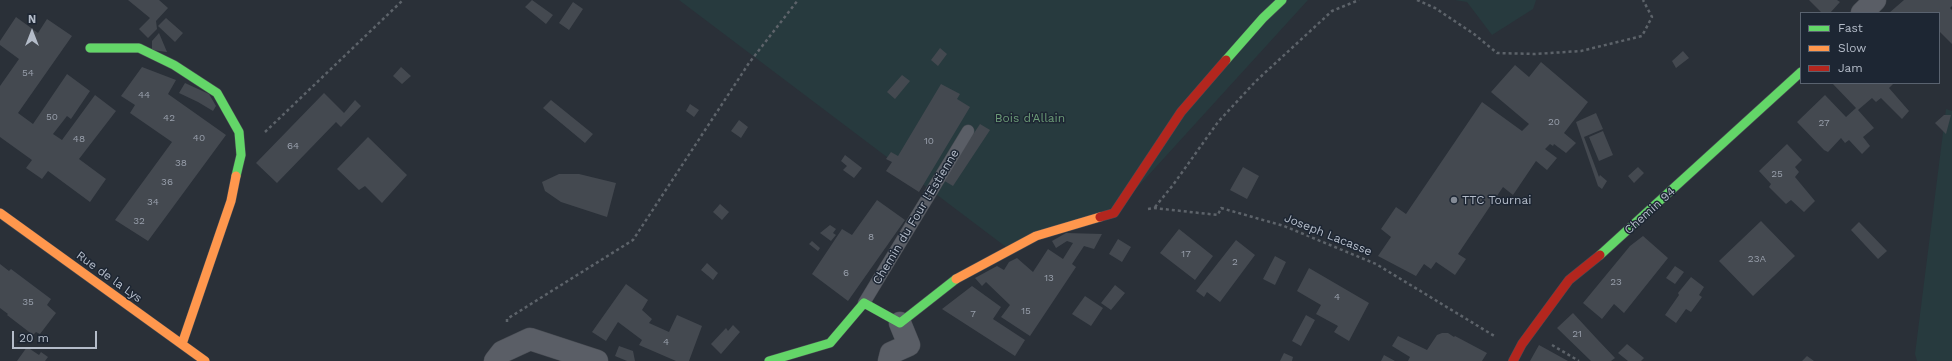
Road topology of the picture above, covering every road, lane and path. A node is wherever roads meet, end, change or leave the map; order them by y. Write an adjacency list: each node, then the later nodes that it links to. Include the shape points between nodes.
1 (403, 0): 12 (path)
2 (798, 0): 21 (path, via 750,63 633,240 507,319)
3 (1282, 0): 15 (street, via 1263,18 1181,112)
4 (1359, 0): 13 (path, via 1332,11 1256,81 1218,122 1174,185)
5 (1417, 0): 6 (path, via 1435,8 1497,53 1535,54 1581,52 1642,36 1652,18)
6 (1643, 0)
7 (1875, 0): 8 (street)
8 (1863, 12)
9 (90, 48): 12 (street, via 138,48 174,65 217,93 239,132)
10 (1800, 73): 18 (street, Chemin 94, via 1620,238 1569,280)
11 (968, 131): 16 (lane, Chemin du Four l'Estienne)
12 (241, 155): 19 (street, via 231,201)
13 (1154, 208): 15 (path, Joseph Lacasse); 20 (path, Joseph Lacasse, via 1218,215 1221,208 1284,226 1376,264)
14 (0, 213): 19 (street, Rue de la Lys)
15 (1114, 213): 17 (street, via 1036,236 957,278)
16 (864, 303): 17 (street); 24 (street, Chemin du Four l'Estienne, via 830,343)
17 (900, 323): 25 (street, via 909,345 891,353)
18 (1531, 332): 20 (street, Chemin 94); 27 (path)
19 (182, 344): 22 (street, Rue de la Lys)
20 (1519, 350): 26 (street, Chemin 94)
21 (499, 356): 23 (street, via 530,338)
22 (205, 361)
23 (597, 361)
24 (769, 361)
25 (889, 361)
26 (1513, 361)
27 (1579, 361)

